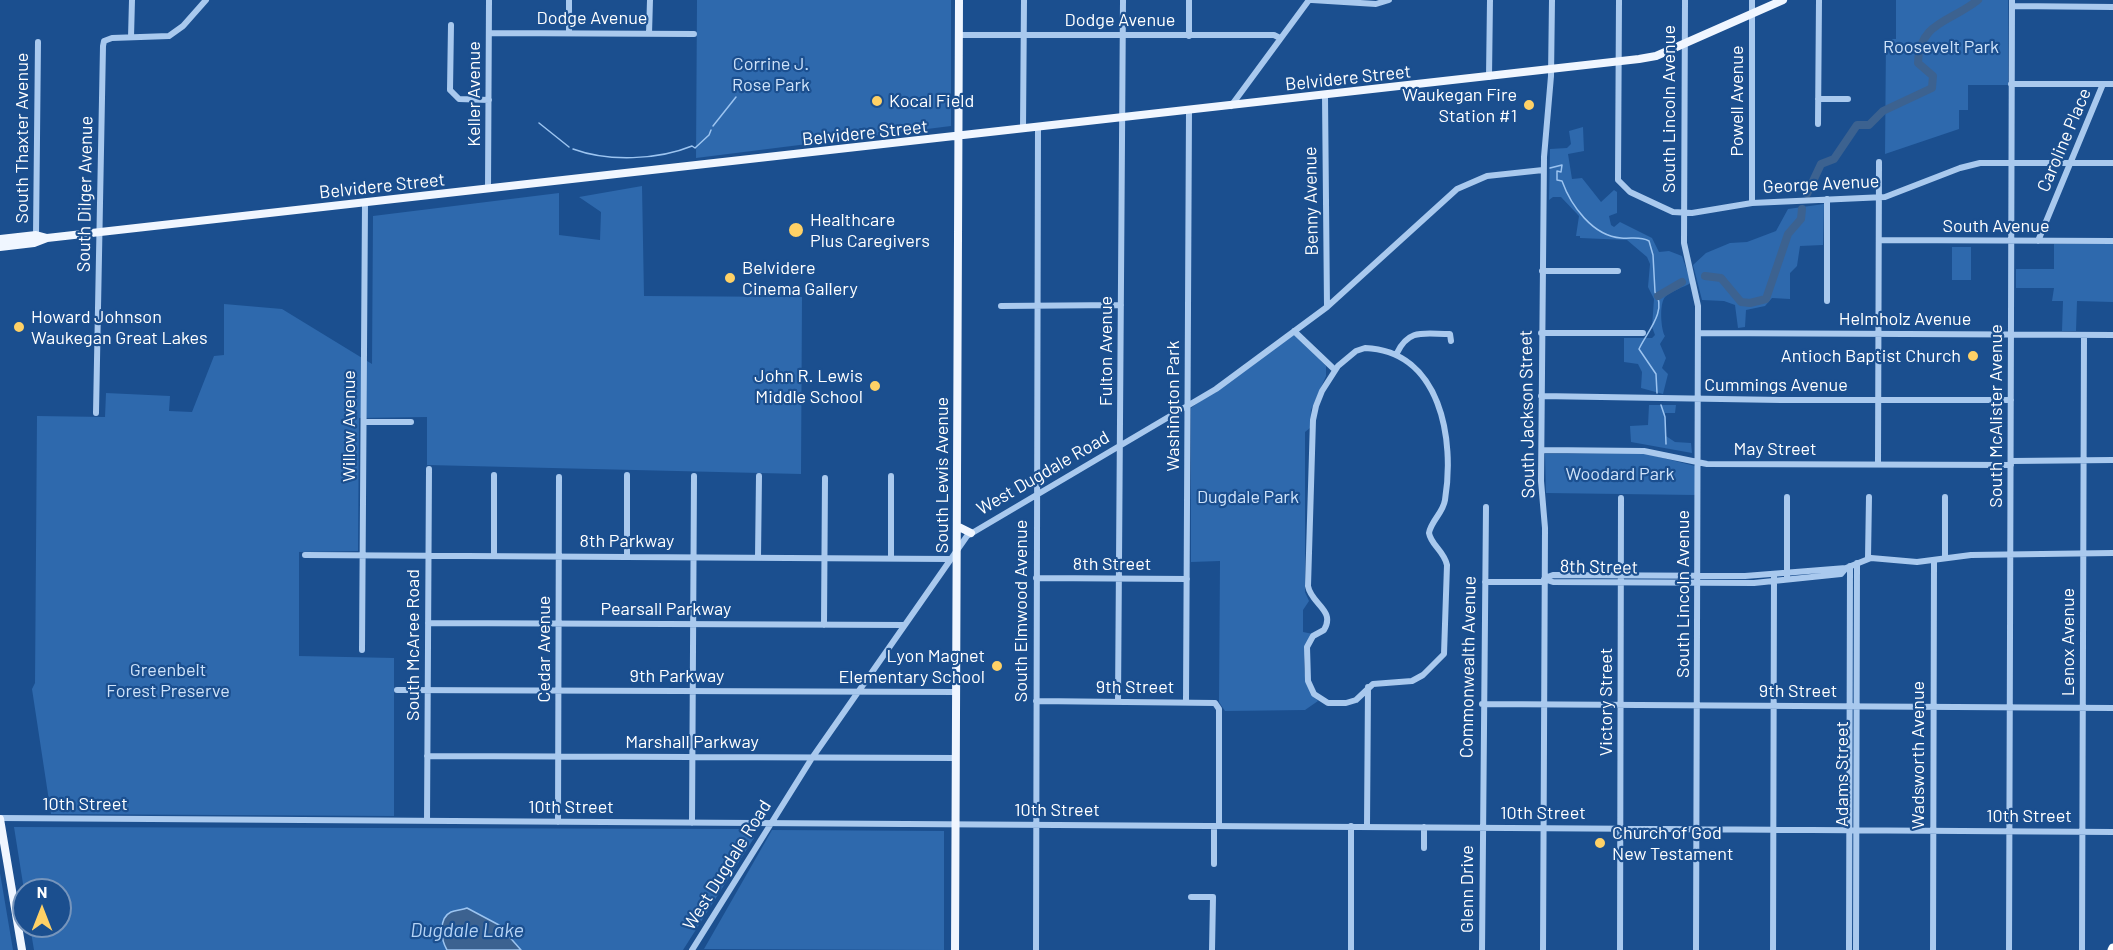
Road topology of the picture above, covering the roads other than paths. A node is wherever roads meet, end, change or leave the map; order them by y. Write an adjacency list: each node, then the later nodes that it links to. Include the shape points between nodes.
1 (132, 0): 31 (street)
2 (206, 0): 31 (street, via 175,33)
3 (489, 0): 23 (street, Keller Avenue)
4 (569, 0): 24 (street)
5 (650, 0): 25 (street)
6 (959, 0): 27 (main road, South Lewis Avenue)
7 (1024, 0): 28 (street)
8 (1123, 0): 29 (street, Fulton Avenue)
9 (1189, 0): 30 (street)
10 (1311, 0): 11 (street, via 1376,4); 32 (street)
11 (1389, 0)
12 (1490, 0): 37 (street)
13 (1552, 0): 36 (street, South Jackson Street)
14 (1619, 0): 35 (street)
15 (1685, 0): 34 (street, South Lincoln Avenue)
16 (1752, 0): 21 (street, Powell Avenue)
17 (1783, 0): 21 (main road, Belvidere Street)
18 (1818, 0): 42 (street)
19 (2012, 3): 20 (street); 38 (street, South McAlister Avenue)
20 (2113, 7)
21 (1752, 14): 34 (main road, Belvidere Street); 61 (street, Powell Avenue)
22 (451, 25): 44 (street, via 450,90 459,99)
23 (489, 33): 24 (street, Dodge Avenue); 44 (street, Keller Avenue)
24 (569, 33): 25 (street, Dodge Avenue)
25 (649, 34): 26 (street, Dodge Avenue)
26 (694, 34)
27 (959, 34): 28 (street, Dodge Avenue); 51 (main road, South Lewis Avenue)
28 (1024, 35): 29 (street, Dodge Avenue); 50 (street)
29 (1123, 36): 30 (street, Dodge Avenue); 47 (street, Fulton Avenue)
30 (1189, 36): 32 (street, Dodge Avenue)
31 (131, 37): 63 (street, South Dilger Avenue, via 107,39 102,51)
32 (1280, 38): 45 (street)
33 (38, 42): 64 (street, South Thaxter Avenue)
34 (1684, 44): 35 (main road, Belvidere Street, via 1656,56); 62 (street, South Lincoln Avenue)
35 (1618, 62): 36 (main road, Belvidere Street); 62 (street, via 1618,180 1625,189)
36 (1551, 70): 37 (main road, Belvidere Street); 56 (street, South Jackson Street)
37 (1489, 77): 41 (main road, Belvidere Street)
38 (2011, 84): 39 (street); 53 (street, South McAlister Avenue)
39 (2103, 84): 40 (street); 54 (street, Caroline Place)
40 (2113, 84)
41 (1324, 96): 45 (main road, Belvidere Street); 78 (street, Benny Avenue)
42 (1818, 99): 43 (street); 48 (street)
43 (1848, 99)
44 (489, 100): 57 (street, Keller Avenue)
45 (1231, 106): 46 (main road, Belvidere Street)
46 (1189, 110): 47 (main road, Belvidere Street); 94 (street, Washington Park)
47 (1122, 117): 49 (main road, Belvidere Street); 75 (street, Fulton Avenue)
48 (1818, 124)
49 (1038, 128): 50 (main road, Belvidere Street); 77 (street, South Elmwood Avenue)
50 (1023, 129): 51 (main road, Belvidere Street)
51 (959, 137): 57 (main road, Belvidere Street); 119 (main road, South Lewis Avenue)
52 (1879, 162): 58 (street)
53 (2011, 163): 54 (street, George Avenue); 58 (street, George Avenue, via 1972,164); 68 (street, South McAlister Avenue)
54 (2070, 163): 55 (street, George Avenue); 69 (street, Caroline Place)
55 (2113, 163)
56 (1544, 170): 72 (street, South Jackson Street); 78 (street, West Dugdale Road, via 1487,176 1457,189)
57 (488, 189): 60 (main road, Belvidere Street)
58 (1879, 197): 59 (street, George Avenue); 67 (street)
59 (1827, 199): 61 (street, George Avenue); 74 (street)
60 (365, 203): 63 (main road, Belvidere Street); 96 (street, Willow Avenue)
61 (1752, 203): 62 (street, George Avenue)
62 (1684, 214): 82 (street, South Lincoln Avenue, via 1685,250 1698,300)
63 (99, 232): 66 (main road, Belvidere Street); 95 (street, South Dilger Avenue)
64 (36, 235): 65 (main road, Belvidere Street); 66 (main road, Belvidere Street)
65 (0, 238)
66 (47, 238): 71 (main road, Belvidere Street)
67 (1879, 240): 68 (street, South Avenue); 83 (street)
68 (2011, 240): 69 (street, South Avenue); 84 (street, South McAlister Avenue)
69 (2038, 241): 70 (street, South Avenue)
70 (2113, 241)
71 (0, 247)
72 (1542, 271): 73 (street); 80 (street, South Jackson Street)
73 (1618, 271)
74 (1827, 301)
75 (1121, 305): 77 (street); 98 (street, Fulton Avenue)
76 (1001, 306): 77 (street)
77 (1038, 306): 113 (street, South Elmwood Avenue)
78 (1327, 307): 79 (street, West Dugdale Road)
79 (1294, 330): 89 (street); 94 (street, West Dugdale Road)
80 (1541, 333): 81 (street); 90 (street, South Jackson Street)
81 (1643, 333)
82 (1698, 333): 83 (street, Helmholz Avenue); 91 (street, South Lincoln Avenue)
83 (1878, 334): 84 (street, Helmholz Avenue); 92 (street)
84 (2011, 334): 85 (street, Helmholz Avenue); 93 (street, South McAlister Avenue)
85 (2084, 334): 86 (street, Helmholz Avenue); 100 (street, Lenox Avenue)
86 (2113, 335)
87 (1451, 341): 88 (street, via 1449,334 1417,334 1403,340)
88 (1397, 353): 89 (street, via 1365,348 1349,356); 156 (street, via 1433,391 1443,415 1446,498 1428,533 1447,565 1446,648 1438,662 1412,681 1380,682)
89 (1335, 370): 156 (street, via 1322,390 1313,420 1308,586 1309,594 1324,608 1328,619 1325,629 1313,636 1307,647 1308,681 1314,694 1328,703 1356,700)
90 (1541, 396): 91 (street, Cummings Avenue); 99 (street, South Jackson Street)
91 (1698, 399): 92 (street, Cummings Avenue); 102 (street, South Lincoln Avenue)
92 (1878, 400): 93 (street, Cummings Avenue); 104 (street)
93 (2011, 400): 103 (street, South McAlister Avenue)
94 (1188, 406): 98 (street, West Dugdale Road); 144 (street, Washington Park)
95 (96, 413)
96 (364, 422): 97 (street); 126 (street, Willow Avenue)
97 (411, 422)
98 (1120, 446): 113 (street, West Dugdale Road); 143 (street, Fulton Avenue)
99 (1542, 450): 102 (street, May Street, via 1644,451); 147 (street, South Jackson Street)
100 (2084, 460): 101 (street, May Street); 103 (street, May Street); 123 (street, Lenox Avenue)
101 (2113, 460)
102 (1698, 463): 104 (street, May Street); 145 (street, South Lincoln Avenue)
103 (2011, 463): 104 (street, May Street); 122 (street, South McAlister Avenue)
104 (1878, 464)
105 (429, 469): 127 (street, South McAree Road)
106 (494, 475): 128 (street)
107 (627, 475): 130 (street)
108 (694, 476): 131 (street)
109 (759, 476): 132 (street)
110 (891, 476): 134 (street)
111 (559, 477): 129 (street, Cedar Avenue)
112 (825, 478): 133 (street)
113 (1036, 494): 120 (street, West Dugdale Road); 142 (street, South Elmwood Avenue)
114 (1787, 496): 141 (street)
115 (1869, 497): 135 (street)
116 (1945, 497): 136 (street)
117 (1621, 498): 140 (street, Victory Street)
118 (1486, 507): 148 (street, Commonwealth Avenue)
119 (957, 526): 120 (main road); 121 (main road, South Lewis Avenue)
120 (971, 533): 121 (street, West Dugdale Road)
121 (957, 548): 137 (street, West Dugdale Road); 162 (main road, South Lewis Avenue)
122 (2010, 554): 123 (street, 8th Street); 136 (street, 8th Street); 173 (street, South McAlister Avenue)
123 (2083, 554): 124 (street, 8th Street); 174 (street, Lenox Avenue)
124 (2113, 554)
125 (305, 555): 126 (street, 8th Parkway)
126 (363, 556): 127 (street, 8th Parkway); 155 (street, Willow Avenue)
127 (428, 556): 128 (street, 8th Parkway); 150 (street, South McAree Road)
128 (494, 556): 129 (street, 8th Parkway)
129 (559, 556): 130 (street, 8th Parkway); 151 (street, Cedar Avenue)
130 (627, 556): 131 (street, 8th Parkway)
131 (693, 557): 132 (street, 8th Parkway); 152 (street)
132 (758, 557): 133 (street, 8th Parkway)
133 (824, 557): 134 (street, 8th Parkway); 153 (street)
134 (891, 557): 137 (street, 8th Parkway)
135 (1868, 558): 138 (street, 8th Street); 139 (street, 8th Street)
136 (1945, 558): 138 (street, 8th Street)
137 (949, 559): 154 (street, West Dugdale Road)
138 (1934, 560): 172 (street, Wadsworth Avenue)
139 (1851, 566): 141 (street, 8th Street); 171 (street, Adams Street)
140 (1621, 575): 145 (street, 8th Street); 147 (street, 8th Street, via 1553,574); 149 (street, Victory Street)
141 (1787, 577): 146 (street, 8th Street)
142 (1036, 578): 143 (street, 8th Street); 163 (street, South Elmwood Avenue)
143 (1119, 579): 144 (street, 8th Street); 164 (street, Fulton Avenue)
144 (1187, 579): 165 (street, Washington Park)
145 (1698, 579): 146 (street, 8th Street); 149 (street, 8th Street); 169 (street, South Lincoln Avenue)
146 (1774, 579): 170 (street)
147 (1544, 580): 148 (street, 8th Street); 149 (street, 8th Street); 167 (street, South Jackson Street)
148 (1485, 582): 166 (street, Commonwealth Avenue)
149 (1621, 582): 168 (street, Victory Street)
150 (428, 623): 151 (street, Pearsall Parkway); 158 (street, South McAree Road)
151 (559, 624): 152 (street, Pearsall Parkway); 159 (street, Cedar Avenue)
152 (693, 624): 153 (street, Pearsall Parkway); 160 (street)
153 (824, 625): 154 (street, Pearsall Parkway)
154 (904, 625): 161 (street, West Dugdale Road)
155 (362, 650)
156 (1368, 687): 190 (street)
157 (397, 690): 158 (street, 9th Parkway)
158 (428, 690): 159 (street, 9th Parkway); 176 (street, South McAree Road)
159 (559, 690): 160 (street, 9th Parkway); 177 (street, Cedar Avenue)
160 (692, 691): 161 (street, 9th Parkway); 178 (street)
161 (858, 692): 162 (street, 9th Parkway); 179 (street, West Dugdale Road)
162 (956, 692): 180 (main road, South Lewis Avenue)
163 (1036, 702): 164 (street, 9th Street); 187 (street, South Elmwood Avenue)
164 (1118, 702): 165 (street, 9th Street)
165 (1186, 702): 188 (street, 9th Street, via 1215,703 1219,709)
166 (1482, 704): 167 (street, 9th Street); 192 (street, Commonwealth Avenue)
167 (1544, 705): 168 (street, 9th Street); 193 (street, South Jackson Street)
168 (1621, 705): 169 (street, 9th Street); 194 (street, Victory Street)
169 (1698, 706): 170 (street, 9th Street); 195 (street, South Lincoln Avenue)
170 (1774, 706): 171 (street, 9th Street); 196 (street)
171 (1854, 707): 172 (street, 9th Street); 197 (street, Adams Street)
172 (1933, 708): 173 (street, 9th Street); 198 (street, Wadsworth Avenue)
173 (2010, 708): 174 (street, 9th Street); 199 (street, South McAlister Avenue)
174 (2083, 708): 175 (street, 9th Street); 200 (street, Lenox Avenue)
175 (2113, 708)
176 (427, 756): 177 (street, Marshall Parkway); 182 (street, South McAree Road)
177 (558, 756): 178 (street, Marshall Parkway); 183 (street, Cedar Avenue)
178 (692, 757): 179 (street, Marshall Parkway); 184 (street)
179 (812, 758): 180 (street, Marshall Parkway); 185 (street, West Dugdale Road)
180 (956, 758): 186 (main road, South Lewis Avenue)
181 (0, 819): 182 (street, 10th Street); 205 (main road)
182 (427, 821): 183 (street, 10th Street)
183 (558, 822): 184 (street, 10th Street)
184 (692, 823): 185 (street, 10th Street)
185 (769, 823): 186 (street, 10th Street); 206 (street, West Dugdale Road)
186 (956, 824): 187 (street, 10th Street); 207 (main road, South Lewis Avenue)
187 (1036, 825): 188 (street, 10th Street); 208 (street, South Elmwood Avenue)
188 (1217, 826): 189 (street, 10th Street); 203 (street)
189 (1351, 826): 190 (street, 10th Street); 210 (street)
190 (1367, 826): 191 (street, 10th Street)
191 (1424, 827): 192 (street, 10th Street); 202 (street)
192 (1482, 827): 193 (street, 10th Street); 211 (street, Glenn Drive)
193 (1544, 828): 194 (street, 10th Street); 212 (street, South Jackson Street)
194 (1621, 828): 195 (street, 10th Street); 213 (street, Victory Street)
195 (1697, 829): 196 (street, 10th Street); 214 (street, South Lincoln Avenue)
196 (1773, 830): 197 (street, 10th Street); 215 (street)
197 (1853, 830): 198 (street, 10th Street); 216 (street, Adams Street); 217 (street, Adams Street)
198 (1933, 831): 199 (street, 10th Street); 218 (street, Wadsworth Avenue)
199 (2009, 831): 200 (street, 10th Street); 219 (street, South McAlister Avenue)
200 (2083, 831): 201 (street, 10th Street); 220 (street, Lenox Avenue)
201 (2113, 832)
202 (1424, 848)
203 (1214, 864)
204 (1191, 897): 209 (street, via 1213,897)
205 (22, 950)
206 (692, 950)
207 (955, 950)
208 (1036, 950)
209 (1212, 950)
210 (1351, 950)
211 (1482, 950)
212 (1543, 950)
213 (1620, 950)
214 (1696, 950)
215 (1773, 950)
216 (1849, 950)
217 (1856, 950)
218 (1933, 950)
219 (2009, 950)
220 (2082, 950)

